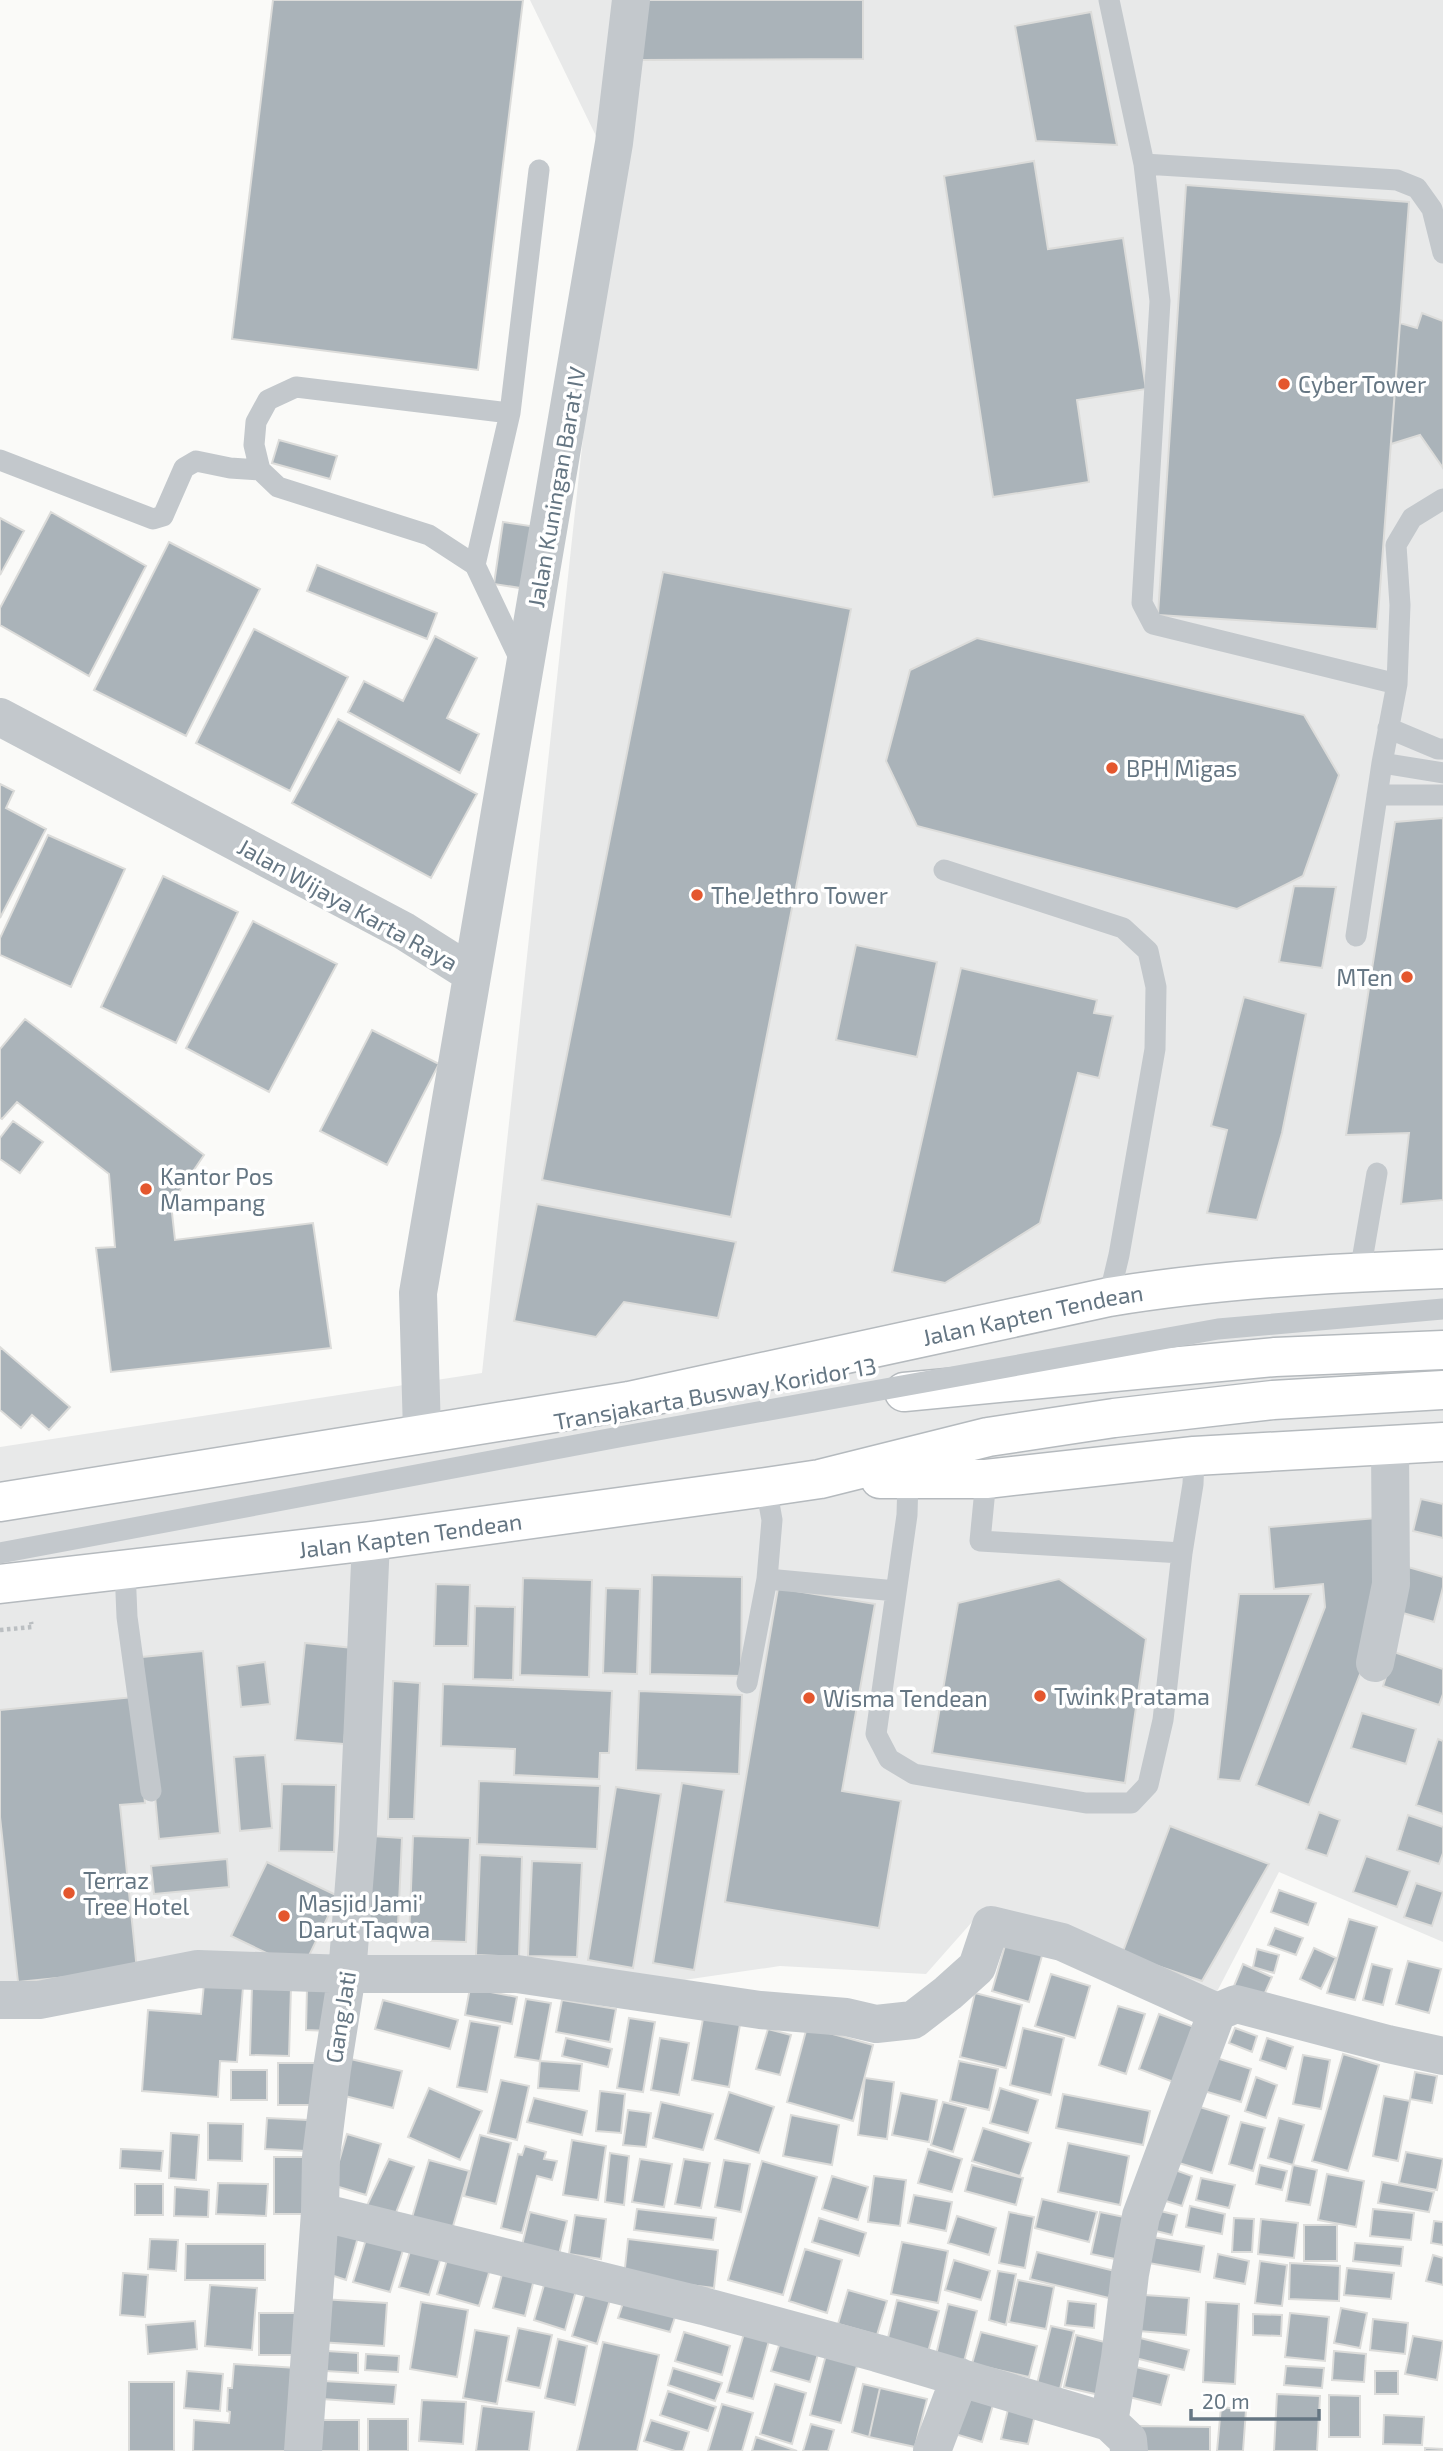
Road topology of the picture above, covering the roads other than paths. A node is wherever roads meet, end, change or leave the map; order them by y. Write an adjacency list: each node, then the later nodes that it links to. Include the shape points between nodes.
1 (631, 0): 11 (street, Jalan Kuningan Barat IV, via 612,157)
2 (1109, 0): 3 (lane)
3 (1144, 164): 5 (lane, via 1397,180 1418,188 1432,209); 12 (lane, via 1160,301 1142,603 1153,625)
4 (539, 170): 6 (lane)
5 (1443, 253)
6 (510, 413): 8 (lane, via 296,387 268,400 256,422 254,445); 10 (lane)
7 (0, 460): 8 (lane, via 153,519 163,516 184,468 196,461)
8 (260, 470): 10 (lane, via 278,486 429,535)
9 (1443, 499): 12 (lane, via 1412,517 1396,545 1400,605)
10 (475, 565): 11 (lane)
11 (524, 668): 22 (street, Jalan Kuningan Barat IV)
12 (1397, 684): 14 (lane)
13 (0, 717): 22 (street, Jalan Wijaya Karta Raya, via 404,931)
14 (1388, 728): 15 (lane); 16 (lane)
15 (1443, 749)
16 (1382, 763): 17 (lane); 18 (lane)
17 (1443, 773)
18 (1377, 795): 19 (lane); 21 (lane)
19 (1443, 795)
20 (944, 870): 26 (lane, via 1123,928 1148,951 1156,987 1155,1049)
21 (1356, 936)
22 (472, 974): 31 (street, Jalan Wijaya Karta Raya, via 418,1293)
23 (1377, 1173): 25 (lane)
24 (1443, 1269): 25 (main road, Jalan Kapten Tendean)
25 (1360, 1272): 26 (main road, Jalan Kapten Tendean, via 1168,1287)
26 (1109, 1297): 30 (main road, Jalan Kapten Tendean)
27 (1443, 1308): 41 (lane, Transjakarta Busway Koridor 13, bridge, via 1217,1329)
28 (1443, 1350): 30 (main road, Jalan Kapten Tendean, via 1275,1357 817,1401)
29 (1443, 1390): 35 (main road, Jalan Kapten Tendean, via 1141,1414 988,1437)
30 (629, 1401): 31 (main road, Jalan Kapten Tendean)
31 (422, 1432): 39 (main road, Jalan Kapten Tendean)
32 (1443, 1441): 33 (main road, Jalan Kapten Tendean)
33 (1390, 1445): 34 (main road, Jalan Kapten Tendean); 47 (street, via 1391,1584)
34 (1194, 1456): 37 (main road, Jalan Kapten Tendean); 42 (lane)
35 (820, 1479): 36 (main road, Jalan Kapten Tendean); 38 (main road, Jalan Kapten Tendean)
36 (908, 1479): 37 (main road, Jalan Kapten Tendean); 46 (lane)
37 (986, 1479): 42 (lane, via 980,1541)
38 (766, 1487): 40 (main road, Jalan Kapten Tendean); 44 (lane, via 772,1520)
39 (0, 1502)
40 (371, 1541): 43 (main road, Jalan Kapten Tendean); 50 (street, Gang Jati)
41 (0, 1553)
42 (1182, 1553): 46 (lane, via 1163,1720 1148,1785 1131,1802 1086,1802 914,1774 889,1759 876,1734)
43 (125, 1569): 45 (main road, Jalan Kapten Tendean); 49 (lane, via 127,1618)
44 (767, 1579): 46 (lane); 48 (lane)
45 (0, 1584)
46 (896, 1591)
47 (1375, 1663)
48 (747, 1683)
49 (151, 1791)
50 (347, 1974): 51 (street, via 198,1969 39,2000); 52 (street, via 517,1974 876,2024 913,2020 948,1993 977,1966 991,1925 1062,1942); 54 (street, Gang Jati, via 321,2157)
51 (0, 2000)
52 (1217, 2012): 53 (street, via 1236,2004); 56 (street, via 1142,2216 1120,2358)
53 (1443, 2056)
54 (320, 2212): 55 (street, via 704,2306); 57 (street, Gang Jati)
55 (960, 2378): 56 (street); 58 (street)
56 (1119, 2436)
57 (303, 2451)
58 (932, 2451)

